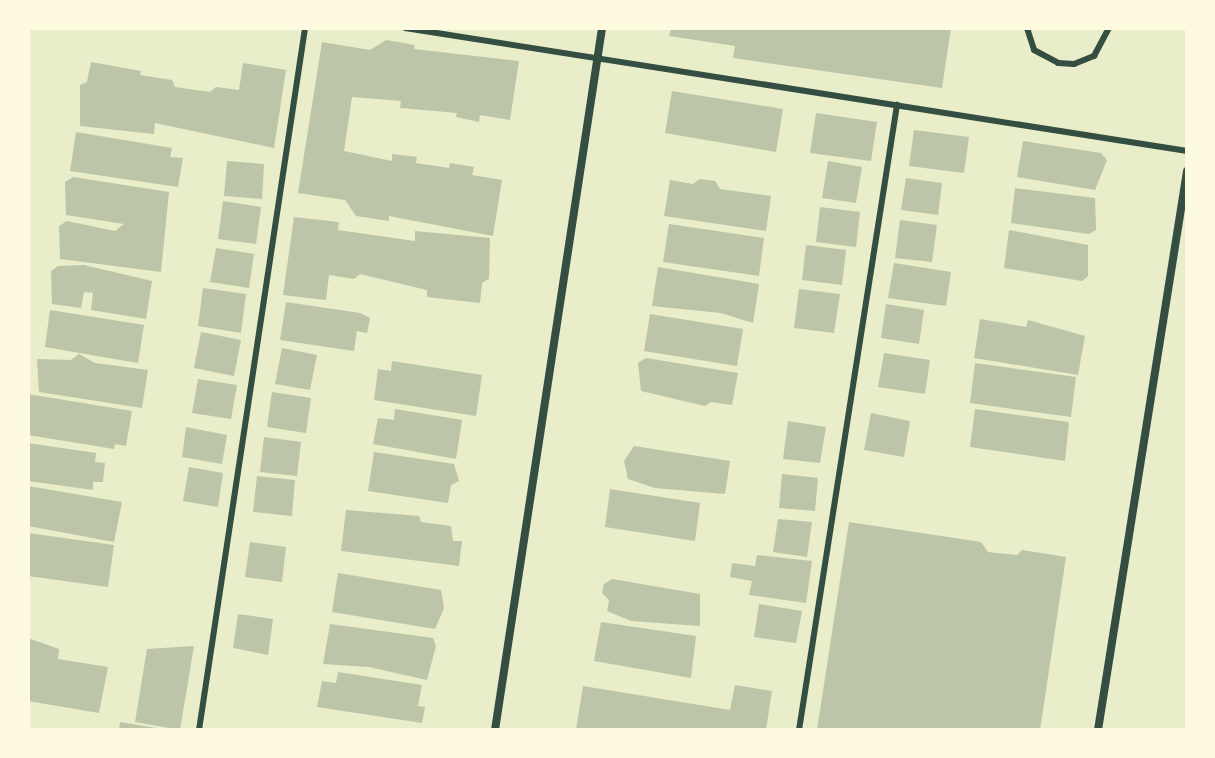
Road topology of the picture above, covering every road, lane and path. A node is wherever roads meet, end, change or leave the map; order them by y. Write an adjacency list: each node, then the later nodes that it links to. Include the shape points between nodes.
1 (305, 28): 10 (lane)
2 (405, 28): 6 (lane)
3 (602, 28): 6 (street)
4 (1027, 28): 5 (lane, via 1034,50 1058,63 1074,64 1094,56)
5 (1109, 28)
6 (597, 58): 7 (lane); 11 (street)
7 (897, 105): 8 (lane); 12 (lane)
8 (1187, 151)
9 (1187, 171): 13 (street)
10 (199, 730)
11 (495, 730)
12 (799, 730)
13 (1098, 730)

